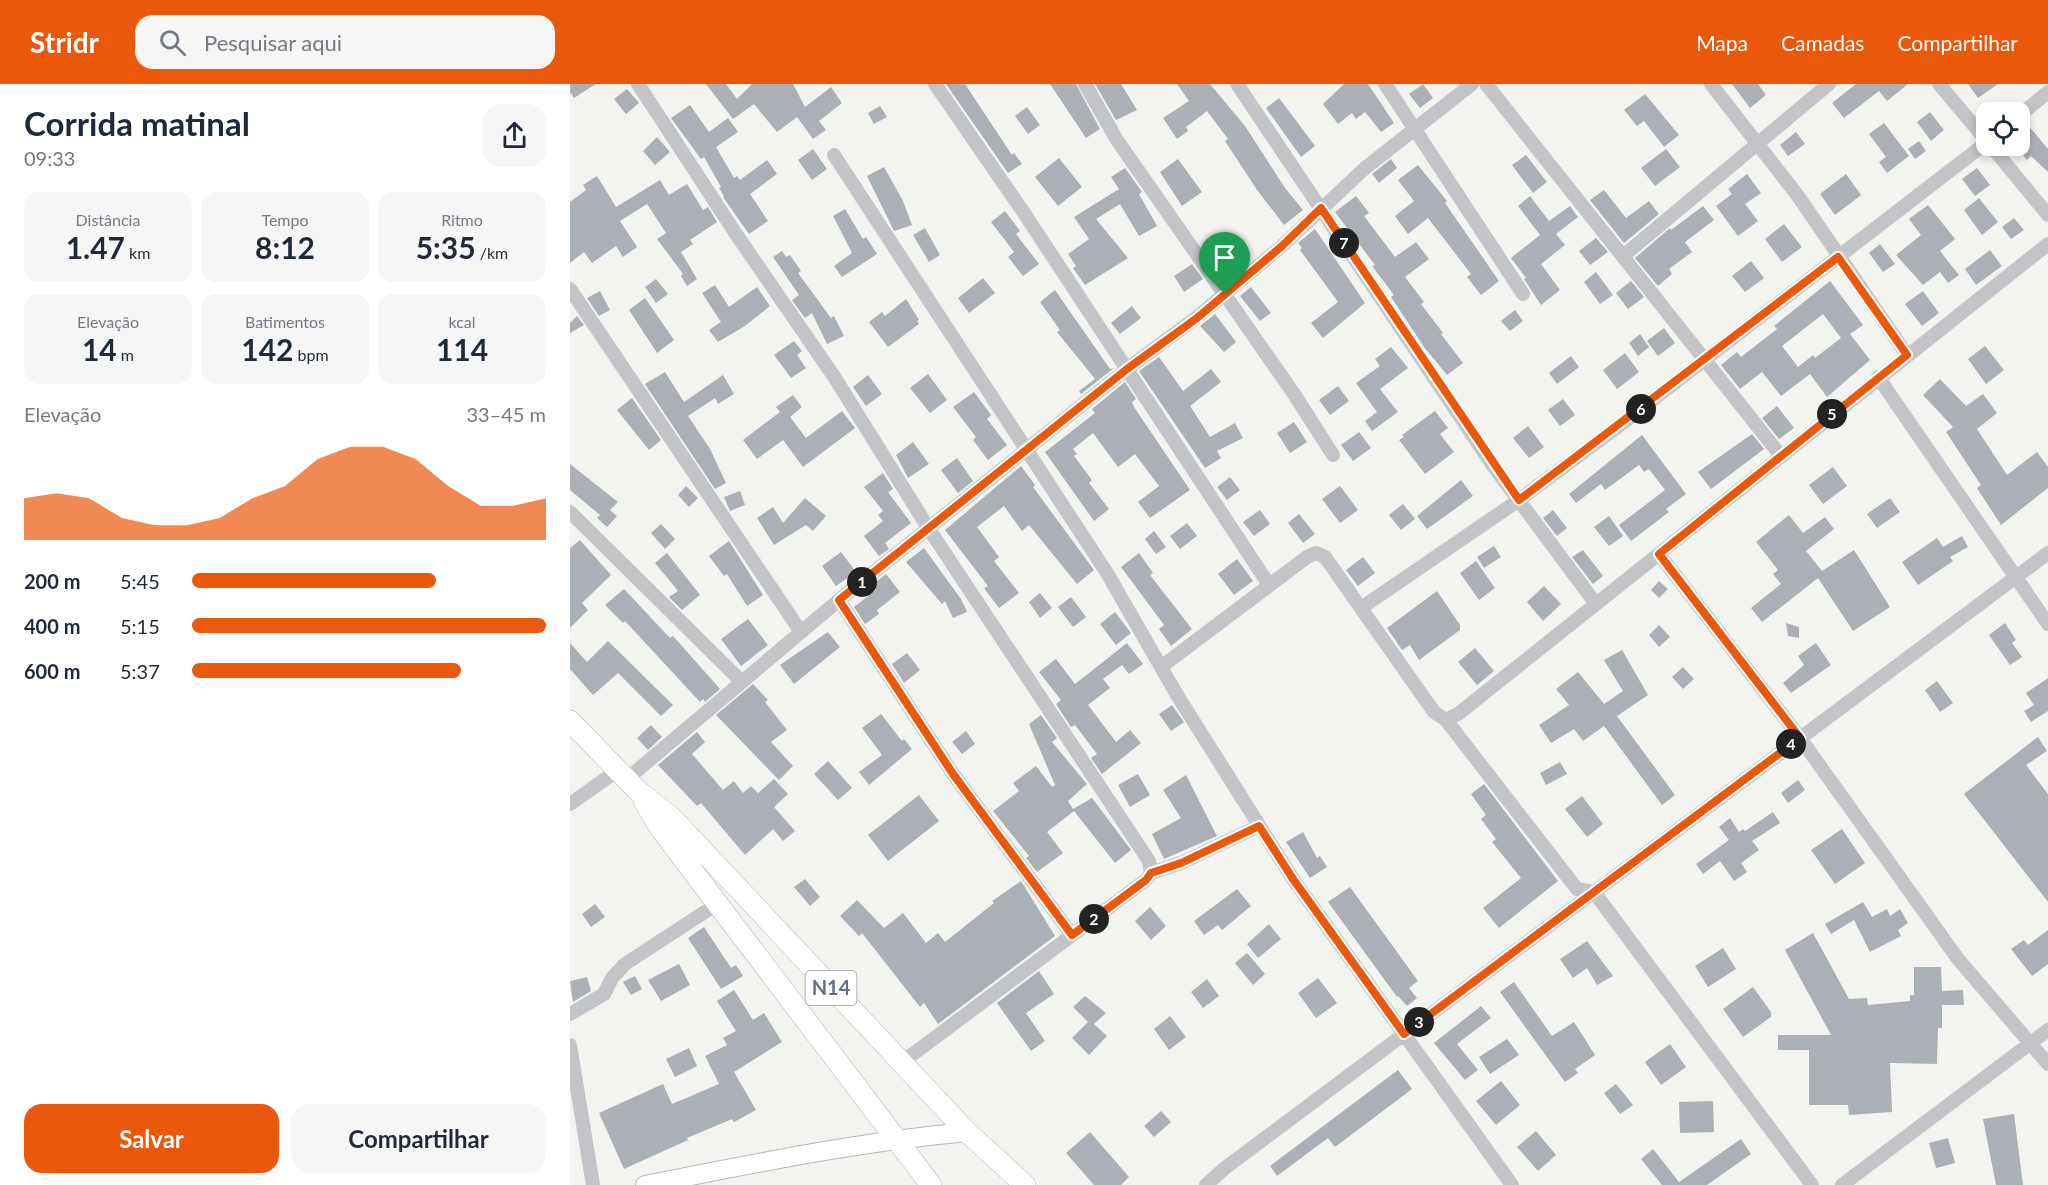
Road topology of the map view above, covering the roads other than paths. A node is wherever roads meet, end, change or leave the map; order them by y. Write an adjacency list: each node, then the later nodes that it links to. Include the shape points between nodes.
1 (638, 84): 36 (street, via 836,378)
2 (935, 84): 29 (street)
3 (1085, 84): 25 (street, via 1124,150)
4 (1237, 84): 19 (street)
5 (1385, 84): 14 (street)
6 (1472, 84): 14 (street)
7 (1486, 84): 22 (street)
8 (1711, 84): 15 (street)
9 (1828, 84): 15 (street)
10 (1940, 84): 13 (street)
11 (2048, 92): 12 (street)
12 (2030, 107)
13 (1976, 129)
14 (1415, 130): 19 (street); 26 (street)
15 (1758, 144): 22 (street); 23 (street)
16 (1976, 149): 23 (street)
17 (834, 155): 31 (street)
18 (1999, 156): 20 (street)
19 (1321, 208): 25 (street); 34 (street)
20 (2048, 215)
21 (2048, 244): 27 (street)
22 (1623, 256): 28 (street)
23 (1838, 257): 27 (street); 28 (street)
24 (570, 289): 45 (street)
25 (1225, 294): 29 (street); 32 (street)
26 (1523, 294)
27 (1907, 355): 30 (street)
28 (1704, 358): 33 (street); 34 (street)
29 (1127, 369): 31 (street); 40 (street)
30 (1878, 377): 33 (street); 39 (street)
31 (1027, 451): 36 (street); 46 (street, via 1107,573)
32 (1334, 455)
33 (1781, 456): 38 (street)
34 (1519, 500): 42 (street); 43 (street)
35 (570, 512): 47 (street)
36 (928, 529): 41 (street); 54 (street, via 1149,861)
37 (2048, 553): 39 (street)
38 (1659, 554): 42 (street); 50 (street)
39 (2015, 577): 44 (street); 50 (street)
40 (1269, 585): 43 (street, via 1316,553 1325,557); 46 (street)
41 (839, 600): 45 (street); 57 (street, via 953,774)
42 (1596, 604): 48 (street)
43 (1360, 608): 48 (street, via 1434,712)
44 (2048, 624)
45 (801, 632): 47 (street)
46 (1161, 667): 53 (street)
47 (741, 681): 51 (street)
48 (1446, 720): 55 (street, via 1577,889)
49 (570, 721): 51 (main road, N14)
50 (1800, 738): 55 (street); 61 (street, via 1958,959)
51 (627, 780): 52 (street); 56 (main road, N14); 63 (main road, N14, via 672,818)
52 (570, 804)
53 (1259, 826): 54 (street); 60 (street)
54 (1151, 873): 57 (street)
55 (1594, 892): 60 (street); 73 (street)
56 (717, 904): 58 (street, via 625,964 604,994); 66 (main road, N14)
57 (1072, 935): 63 (street)
58 (570, 1014)
59 (2048, 1030): 61 (street)
60 (1404, 1034): 71 (street); 72 (street)
61 (2032, 1043): 64 (street); 74 (street)
62 (570, 1045): 67 (street)
63 (901, 1063): 65 (main road, N14)
64 (2048, 1064)
65 (967, 1132): 66 (main road); 70 (main road, N14)
66 (894, 1139): 68 (main road); 69 (main road, N14)
67 (593, 1185)
68 (645, 1185)
69 (931, 1185)
70 (1025, 1185)
71 (1206, 1185)
72 (1512, 1185)
73 (1812, 1185)
74 (1842, 1185)

